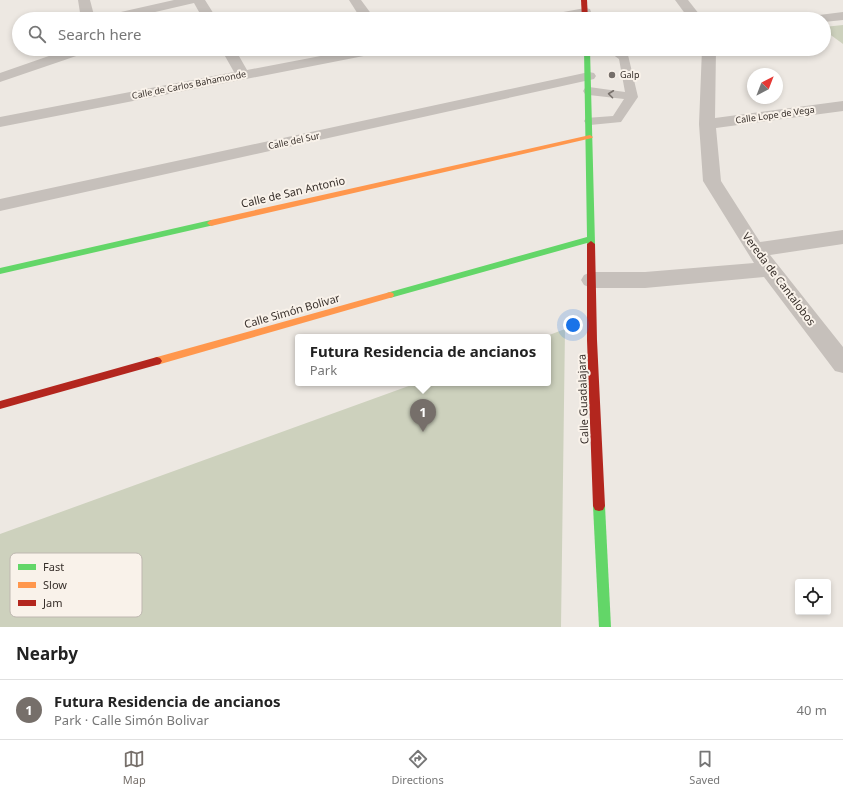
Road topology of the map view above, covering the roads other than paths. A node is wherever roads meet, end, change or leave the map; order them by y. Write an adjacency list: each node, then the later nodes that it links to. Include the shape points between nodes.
1 (84, 0): 6 (street)
2 (191, 0): 7 (street)
3 (199, 0): 8 (street)
4 (355, 0): 9 (street)
5 (681, 0): 10 (street)
6 (87, 12)
7 (139, 12)
8 (206, 12)
9 (363, 12)
10 (690, 12)
11 (843, 16): 12 (street)
12 (831, 17)
13 (63, 56): 20 (street)
14 (232, 56): 19 (street)
15 (342, 56): 19 (street, Calle de Carlos Bahamonde)
16 (588, 56): 21 (street, Calle Guadalajara)
17 (622, 56): 22 (lane)
18 (709, 56): 26 (street, Vereda de Cantalobos)
19 (243, 75): 25 (street, Calle de Carlos Bahamonde)
20 (0, 78)
21 (589, 84): 22 (lane, one-way to 21); 24 (street, Calle Guadalajara); 28 (street, Calle del Sur)
22 (632, 98): 24 (lane, via 618,119)
23 (843, 106): 26 (street, Calle Lope de Vega)
24 (590, 121): 27 (street, Calle Guadalajara)
25 (0, 122)
26 (707, 124): 31 (street, Vereda de Cantalobos, via 712,181)
27 (590, 137): 30 (street, Calle Guadalajara); 33 (street, Calle de San Antonio)
28 (0, 205)
29 (843, 237): 31 (street)
30 (590, 239): 34 (street, Calle Guadalajara); 36 (street, Calle Simón Bolivar)
31 (755, 250): 32 (street, Vereda de Cantalobos)
32 (771, 269): 34 (street, via 645,280); 35 (street, Vereda de Cantalobos)
33 (0, 270)
34 (591, 280): 37 (street, Calle Guadalajara)
35 (843, 364)
36 (0, 405)
37 (605, 627)

